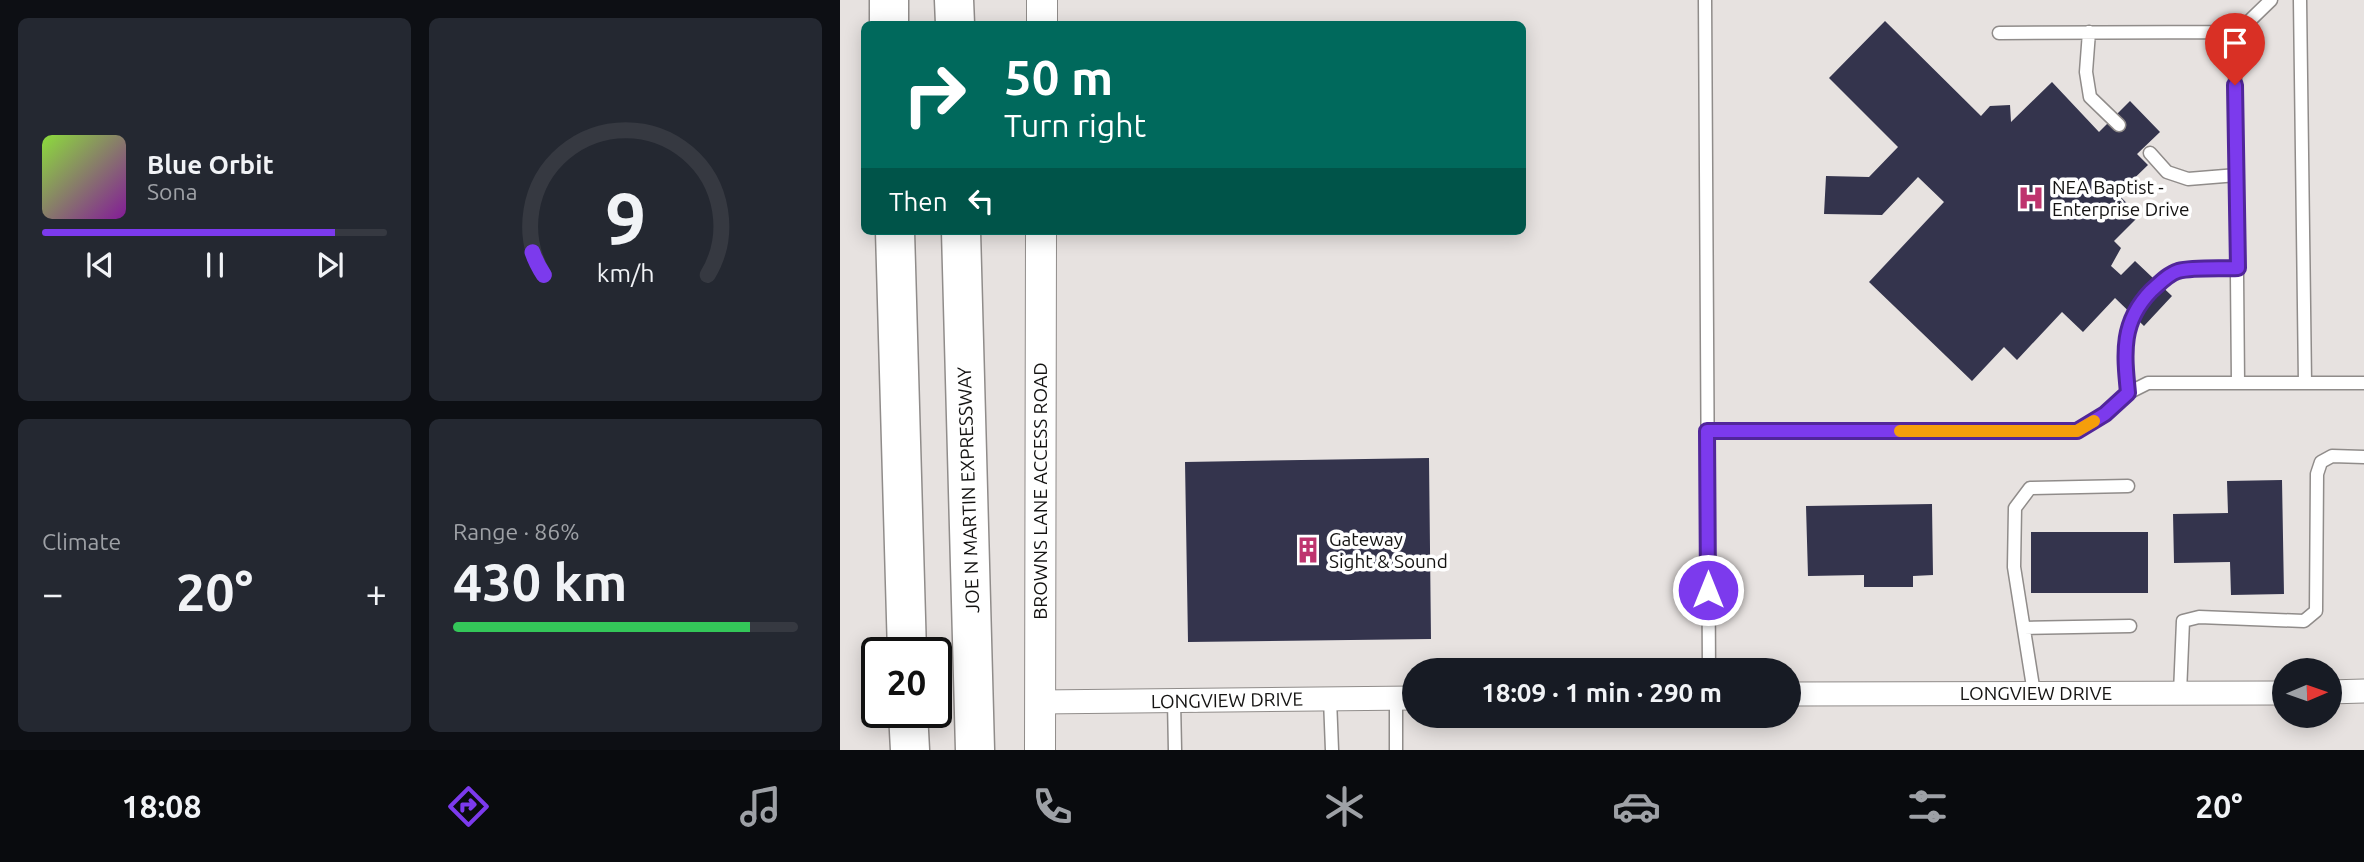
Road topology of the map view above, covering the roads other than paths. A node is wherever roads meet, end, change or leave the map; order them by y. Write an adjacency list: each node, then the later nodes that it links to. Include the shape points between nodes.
1 (889, 0): 7 (highway)
2 (954, 0): 8 (highway)
3 (1042, 0): 9 (street)
4 (1705, 0): 24 (lane)
5 (2271, 0): 11 (lane)
6 (2300, 0): 21 (lane)
7 (889, 21)
8 (955, 21)
9 (1042, 21)
10 (2089, 32): 11 (lane); 12 (lane); 13 (lane, via 2086,72 2090,97)
11 (2238, 32): 15 (lane)
12 (1999, 33)
13 (2119, 125)
14 (2150, 153): 15 (lane, via 2167,172 2188,179)
15 (2237, 175): 19 (lane)
16 (895, 235): 29 (highway)
17 (961, 235): 44 (highway, JOE N MARTIN EXPRESSWAY)
18 (1041, 235): 40 (street, BROWNS LANE ACCESS ROAD)
19 (2238, 268): 20 (lane); 23 (lane, via 2178,271 2137,305 2124,358)
20 (2238, 382): 21 (lane); 23 (lane, via 2148,383)
21 (2305, 383): 22 (lane)
22 (2364, 383)
23 (2128, 393): 24 (lane, via 2077,431)
24 (1707, 431): 30 (lane)
25 (2364, 457): 35 (lane, via 2332,456 2321,462 2317,474 2316,611 2304,621 2199,617 2183,621)
26 (2128, 486): 28 (lane, via 2030,488 2015,509 2014,566)
27 (2130, 626): 28 (lane)
28 (2024, 628): 34 (lane)
29 (907, 637)
30 (1709, 658)
31 (2364, 691): 33 (street)
32 (2272, 692): 35 (street, LONGVIEW DRIVE)
33 (2342, 692)
34 (2034, 693): 35 (street, LONGVIEW DRIVE); 36 (street, LONGVIEW DRIVE)
35 (2180, 693)
36 (1801, 694)
37 (1402, 698): 38 (street, LONGVIEW DRIVE)
38 (1330, 699): 39 (street, LONGVIEW DRIVE); 47 (lane)
39 (1174, 701): 40 (street, LONGVIEW DRIVE); 46 (lane)
40 (1040, 702): 45 (street, BROWNS LANE ACCESS ROAD)
41 (1402, 715): 48 (lane)
42 (908, 728): 43 (highway)
43 (909, 750)
44 (975, 750)
45 (1041, 750)
46 (1175, 750)
47 (1332, 750)
48 (1396, 750)

